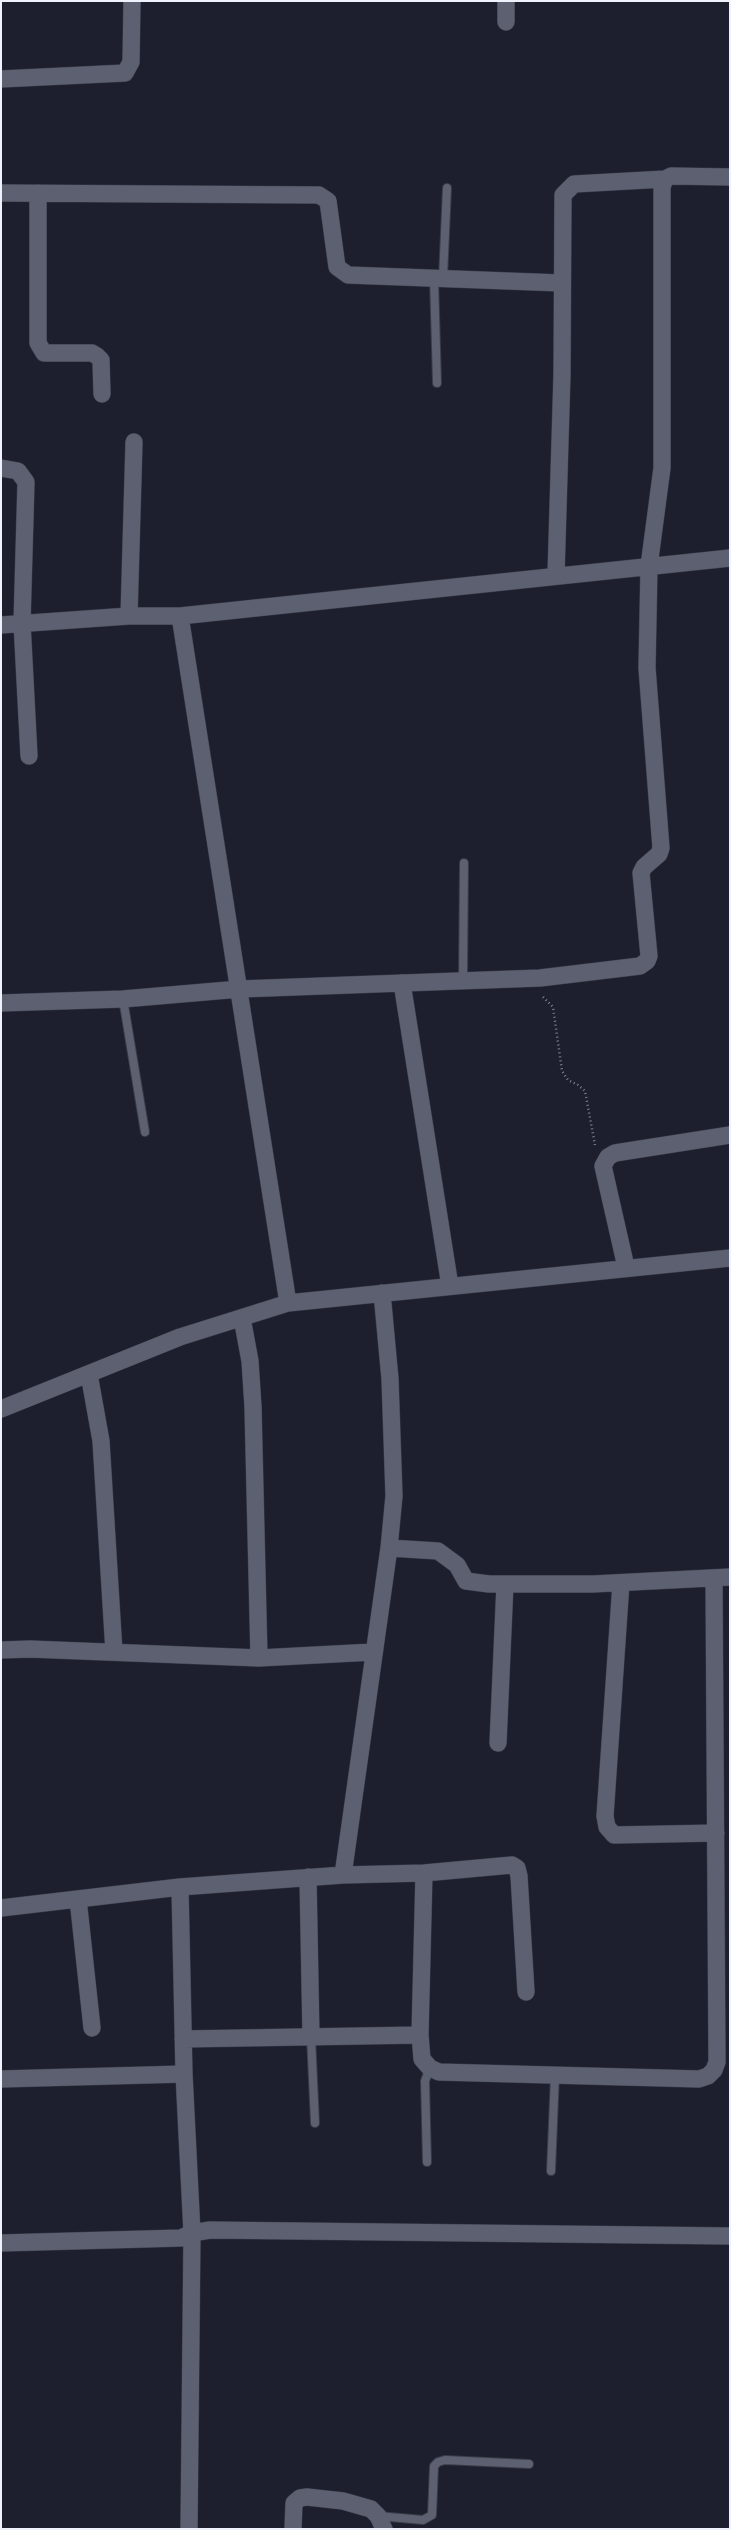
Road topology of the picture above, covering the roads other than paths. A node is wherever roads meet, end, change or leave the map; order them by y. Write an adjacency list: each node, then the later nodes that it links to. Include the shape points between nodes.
1 (132, 1): 4 (street, via 132,62 126,73)
2 (506, 1): 3 (street)
3 (506, 22)
4 (1, 79)
5 (730, 177): 6 (street, via 671,176)
6 (665, 180): 11 (street, via 574,184 568,188 563,195 561,206); 17 (street, via 662,187 662,468)
7 (447, 188): 10 (lane)
8 (1, 193): 9 (street)
9 (38, 193): 10 (street, via 319,195 328,201 337,267 341,272 348,275); 13 (street, via 40,350 44,353 92,352 98,356 101,360)
10 (439, 278): 11 (street); 12 (lane)
11 (561, 283): 18 (street, via 562,374)
12 (437, 383)
13 (102, 394)
14 (134, 442): 19 (street)
15 (1, 468): 21 (street, via 18,471 26,482)
16 (730, 558): 17 (street)
17 (649, 566): 18 (street); 25 (street, via 647,696 661,848 659,854 640,873 649,956 647,961 640,966 522,979)
18 (556, 575): 20 (street)
19 (129, 616): 20 (street); 21 (street)
20 (180, 616): 27 (street)
21 (22, 623): 22 (street); 23 (street)
22 (1, 625)
23 (29, 756)
24 (464, 863): 25 (lane)
25 (463, 981): 26 (street)
26 (402, 983): 27 (street); 34 (street)
27 (240, 988): 28 (street); 36 (street)
28 (123, 999): 29 (street); 30 (lane)
29 (1, 1003)
30 (145, 1132)
31 (730, 1135): 33 (street, via 616,1152 608,1157 603,1166)
32 (730, 1258): 33 (street)
33 (626, 1267): 34 (street)
34 (450, 1286): 35 (street)
35 (382, 1293): 36 (street); 40 (street, via 394,1435 394,1496)
36 (288, 1303): 37 (street)
37 (242, 1318): 38 (street, via 180,1337); 47 (street, via 250,1361 253,1407)
38 (89, 1374): 39 (street); 45 (street, via 101,1441)
39 (1, 1409)
40 (389, 1548): 43 (street, via 438,1551 457,1565 466,1581); 46 (street)
41 (722, 1577): 42 (street); 49 (street)
42 (621, 1583): 43 (street); 49 (street, via 605,1816 607,1827 614,1835)
43 (505, 1584): 48 (street)
44 (1, 1650): 45 (street, via 30,1648)
45 (114, 1652): 47 (street)
46 (373, 1652): 47 (street); 51 (street)
47 (260, 1658)
48 (498, 1743)
49 (716, 1833): 63 (street, via 717,2062 714,2070 708,2076 699,2079)
50 (424, 1873): 51 (street); 56 (street, via 512,1865 517,1868 520,1876); 58 (street)
51 (343, 1875): 52 (street)
52 (308, 1878): 53 (street); 59 (street)
53 (180, 1887): 54 (street); 60 (street)
54 (78, 1899): 55 (street); 57 (street)
55 (1, 1908)
56 (526, 1992)
57 (92, 2028)
58 (420, 2035): 59 (street); 61 (street, via 422,2059)
59 (311, 2037): 60 (street); 65 (lane)
60 (183, 2039): 62 (street)
61 (430, 2068): 63 (street, via 439,2072); 66 (lane, via 425,2081)
62 (184, 2074): 64 (street); 68 (street)
63 (555, 2075): 67 (lane)
64 (1, 2079)
65 (315, 2123)
66 (427, 2162)
67 (551, 2171)
68 (192, 2233): 69 (street, via 210,2230); 70 (street, via 181,2238); 73 (street)
69 (730, 2236)
70 (1, 2243)
71 (529, 2464): 72 (lane, via 445,2460 438,2462 434,2466 432,2515 423,2520)
72 (381, 2522): 74 (street, via 371,2510 360,2505 300,2498 294,2503)
73 (189, 2529)
74 (293, 2529)

